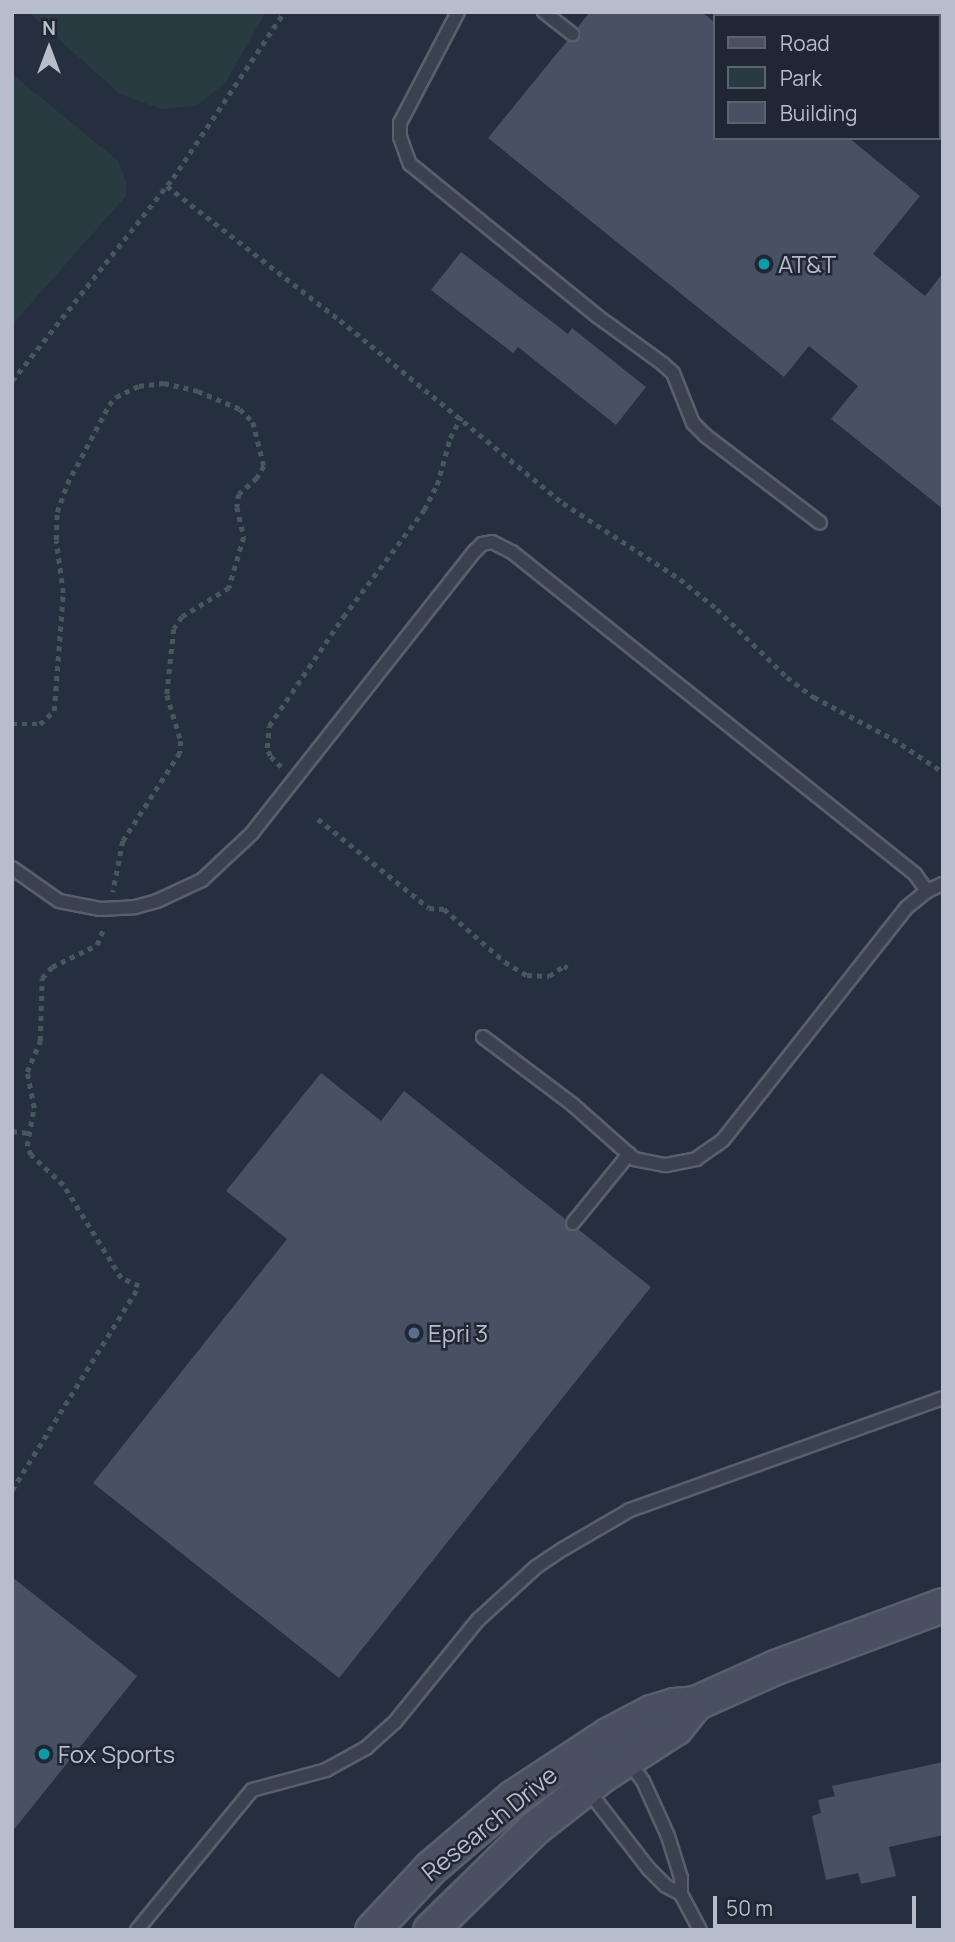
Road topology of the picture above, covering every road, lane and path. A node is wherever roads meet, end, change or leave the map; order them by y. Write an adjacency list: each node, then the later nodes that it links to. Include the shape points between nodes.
1 (284, 12): 5 (path)
2 (458, 12): 8 (lane, via 400,123 410,164 663,364 673,373 693,423)
3 (544, 12): 4 (lane)
4 (572, 34)
5 (167, 186): 6 (path); 7 (path)
6 (12, 381)
7 (461, 417): 10 (path, via 563,503 680,579 796,683); 11 (path, via 450,438 438,485 424,510 269,726 270,756)
8 (820, 523)
9 (12, 724): 16 (path, via 40,724 54,710 63,593 57,512 109,405 139,386 164,383 240,409 253,422 264,466 239,494 244,537 229,588 182,617 174,629 167,695 181,741 180,753 128,831)
10 (943, 772)
11 (296, 778): 13 (lane, via 221,864 202,880 157,901 115,910 71,905 47,895); 15 (lane, via 475,551 492,541 512,552 905,866)
12 (318, 819): 18 (path, via 429,908 444,909 505,962 527,975 549,976)
13 (12, 869)
14 (943, 884): 15 (lane)
15 (927, 891): 22 (lane, via 906,908 718,1144 696,1158 666,1165 641,1162)
16 (113, 892)
17 (104, 927): 21 (path, via 97,945 52,967 42,978 40,1041 27,1072 34,1108)
18 (568, 968)
19 (483, 1037): 22 (lane)
20 (12, 1130): 21 (path)
21 (29, 1133): 25 (path, via 31,1155 62,1185 121,1278 139,1286)
22 (629, 1154): 23 (lane)
23 (573, 1223)
24 (943, 1398): 30 (lane, via 631,1510 563,1549 478,1620 395,1722 366,1748 326,1770 252,1790)
25 (12, 1490)
26 (943, 1605): 27 (street, Research Drive, via 775,1667 695,1703 664,1707)
27 (618, 1746): 28 (street, Research Drive); 29 (lane, via 643,1781 668,1836)
28 (576, 1773): 29 (lane, via 648,1868); 31 (street, Research Drive, via 513,1797 441,1858); 32 (street, Research Drive, via 534,1828)
29 (681, 1894): 33 (lane)
30 (137, 1930)
31 (372, 1930)
32 (430, 1930)
33 (700, 1930)

